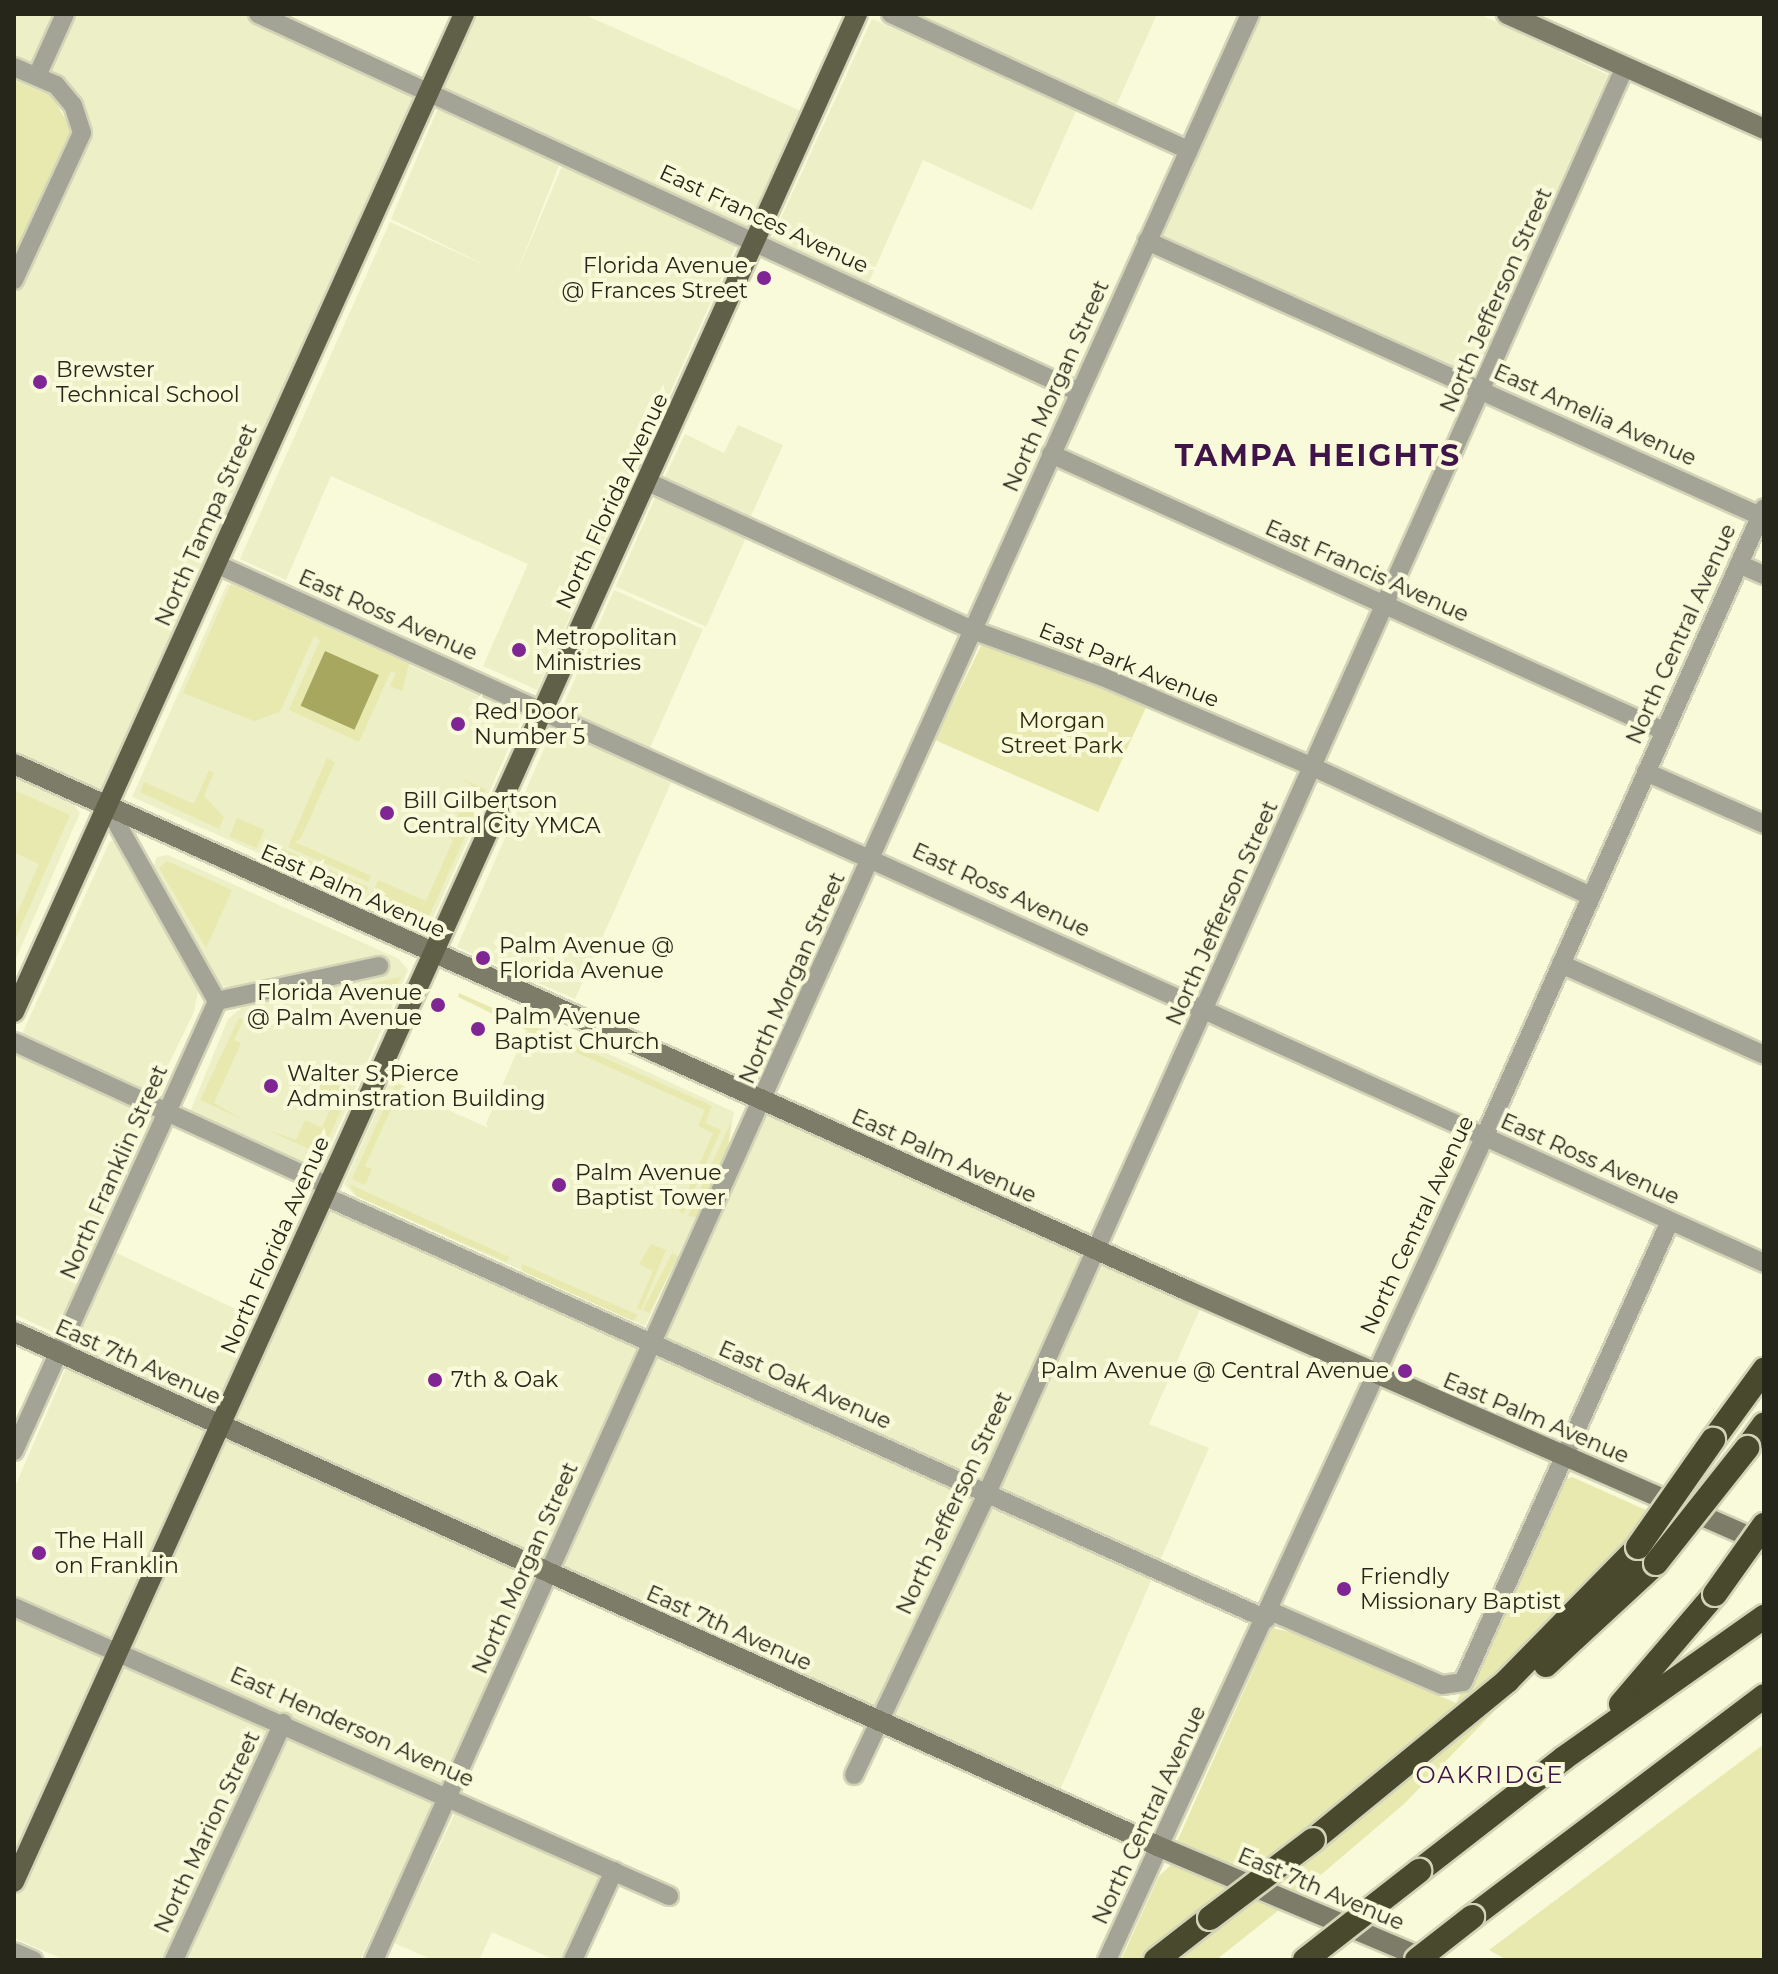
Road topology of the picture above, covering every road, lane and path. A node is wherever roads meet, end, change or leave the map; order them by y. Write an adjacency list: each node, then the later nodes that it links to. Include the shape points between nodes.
1 (65, 14): 11 (street)
2 (258, 14): 12 (street, East Frances Avenue)
3 (464, 14): 12 (main road, North Tampa Street)
4 (857, 14): 16 (main road, North Florida Avenue)
5 (891, 14): 14 (street)
6 (1250, 14): 14 (street, North Morgan Street)
7 (1507, 14): 8 (street)
8 (1530, 19): 10 (street)
9 (14, 67): 11 (street)
10 (1625, 67): 13 (street); 18 (street, North Jefferson Street)
11 (37, 76): 17 (street, via 73,105 82,133)
12 (429, 90): 16 (street, East Frances Avenue); 23 (main road, North Tampa Street)
13 (1764, 129)
14 (1188, 150): 15 (street, North Morgan Street)
15 (1147, 241): 18 (street, East Amelia Avenue); 19 (street, North Morgan Street)
16 (757, 242): 19 (street, East Frances Avenue); 21 (main road, North Florida Avenue)
17 (14, 280)
18 (1483, 391): 22 (street, East Amelia Avenue); 26 (street, North Jefferson Street)
19 (1079, 392): 20 (street, North Morgan Street)
20 (1051, 454): 26 (street, East Francis Avenue); 27 (street, North Morgan Street)
21 (648, 482): 27 (street, East Park Avenue); 28 (main road, North Florida Avenue)
22 (1762, 512): 24 (street, North Central Avenue)
23 (216, 564): 28 (street, East Ross Avenue); 33 (main road, North Tampa Street)
24 (1739, 564): 25 (street); 29 (street, North Central Avenue)
25 (1764, 575)
26 (1386, 607): 29 (street, East Francis Avenue); 31 (street, North Jefferson Street)
27 (975, 631): 31 (street, East Park Avenue, via 1103,677); 35 (street, North Morgan Street)
28 (542, 710): 35 (street, East Ross Avenue); 37 (main road, North Florida Avenue)
29 (1664, 731): 32 (street, North Central Avenue)
30 (14, 764): 33 (street, East Palm Avenue)
31 (1315, 768): 36 (street, East Park Avenue); 41 (street, North Jefferson Street)
32 (1646, 772): 34 (street); 36 (street, North Central Avenue)
33 (107, 806): 37 (street, East Palm Avenue); 40 (street); 42 (main road, North Tampa Street)
34 (1764, 824)
35 (873, 857): 41 (street, East Ross Avenue); 45 (street, North Morgan Street)
36 (1591, 896): 38 (street, North Central Avenue)
37 (430, 953): 45 (street, East Palm Avenue); 48 (main road, North Florida Avenue)
38 (1561, 964): 44 (street); 47 (street, North Central Avenue)
39 (379, 966): 40 (street)
40 (217, 1001): 46 (street, North Franklin Street)
41 (1205, 1010): 47 (street, East Ross Avenue); 50 (street, North Jefferson Street)
42 (14, 1012)
43 (14, 1042): 46 (street, East Oak Avenue)
44 (1764, 1055)
45 (763, 1101): 50 (street, East Palm Avenue); 53 (street, North Morgan Street)
46 (169, 1111): 48 (street, East Oak Avenue); 54 (street, North Franklin Street)
47 (1484, 1138): 49 (street, East Ross Avenue); 56 (street, North Central Avenue)
48 (326, 1191): 53 (street, East Oak Avenue); 58 (main road, North Florida Avenue)
49 (1670, 1221): 51 (street, East Ross Avenue); 60 (street)
50 (1096, 1250): 56 (street, East Palm Avenue); 61 (street, North Jefferson Street)
51 (1764, 1263)
52 (14, 1332): 54 (street, East 7th Avenue)
53 (651, 1342): 61 (street, East Oak Avenue); 65 (street, North Morgan Street)
54 (59, 1352): 58 (street, East 7th Avenue); 59 (street, North Franklin Street)
55 (1764, 1370): 64 (highway, bridge, via 1713,1440)
56 (1374, 1374): 60 (street, East Palm Avenue); 67 (street, North Central Avenue)
57 (1764, 1425): 64 (highway, bridge)
58 (221, 1426): 65 (street, East 7th Avenue); 69 (main road, North Florida Avenue)
59 (14, 1451)
60 (1561, 1455): 63 (street, East Palm Avenue); 67 (street, East Oak Avenue, via 1463,1682 1442,1685)
61 (987, 1493): 67 (street, East Oak Avenue); 71 (street, North Jefferson Street)
62 (1764, 1525): 73 (highway, bridge, via 1642,1683)
63 (1764, 1543)
64 (1647, 1555): 86 (highway, bridge, via 1530,1679 1402,1770)
65 (550, 1575): 71 (street, East 7th Avenue); 75 (street, North Morgan Street)
66 (14, 1607): 69 (street, East Henderson Avenue)
67 (1268, 1615): 76 (street, North Central Avenue)
68 (1764, 1617): 73 (highway)
69 (119, 1651): 72 (street, East Henderson Avenue); 78 (main road, North Florida Avenue)
70 (1764, 1696): 88 (highway, bridge)
71 (878, 1720): 74 (street, North Jefferson Street); 76 (street, East 7th Avenue)
72 (283, 1723): 75 (street, East Henderson Avenue); 82 (street, North Marion Street)
73 (1564, 1758): 87 (highway, bridge)
74 (854, 1775)
75 (448, 1796): 77 (street, East Henderson Avenue); 83 (street, North Morgan Street)
76 (1160, 1847): 85 (street, North Central Avenue); 89 (street, East 7th Avenue)
77 (614, 1871): 79 (street, East Henderson Avenue); 84 (street)
78 (14, 1882)
79 (669, 1896)
80 (14, 1952): 81 (street)
81 (33, 1960)
82 (174, 1960)
83 (374, 1960)
84 (573, 1960)
85 (1107, 1960)
86 (1156, 1960)
87 (1305, 1960)
88 (1417, 1960)
89 (1427, 1960)

